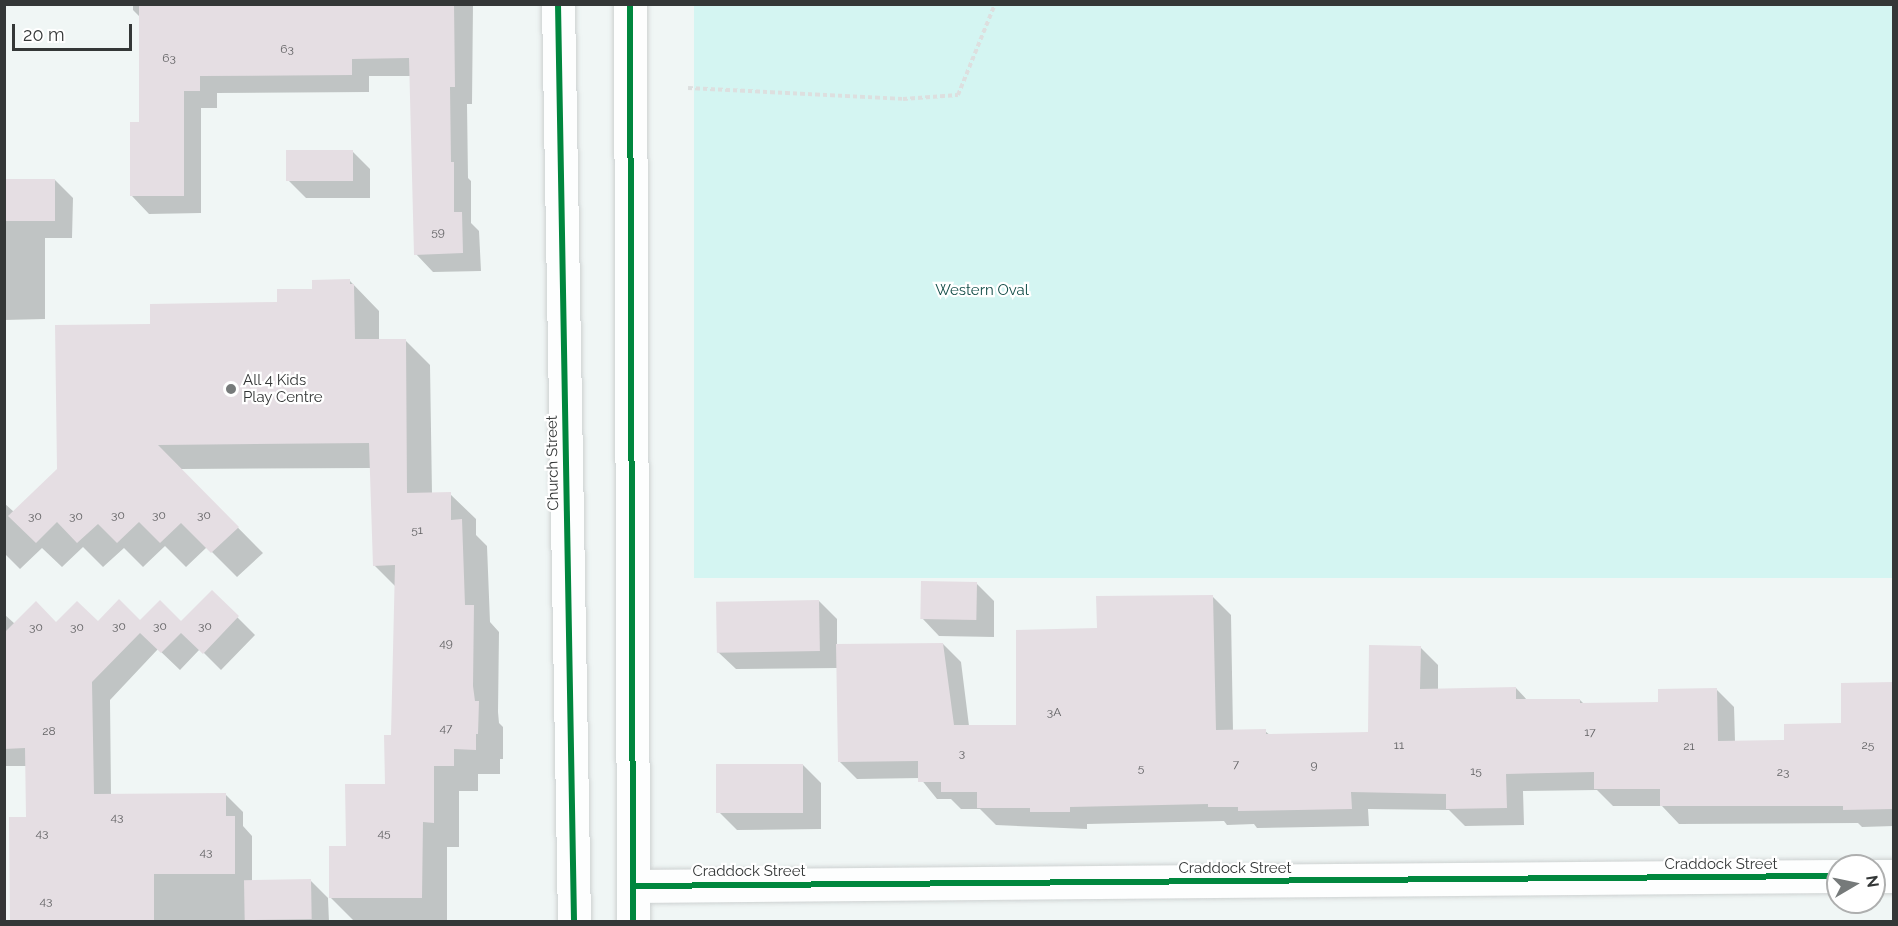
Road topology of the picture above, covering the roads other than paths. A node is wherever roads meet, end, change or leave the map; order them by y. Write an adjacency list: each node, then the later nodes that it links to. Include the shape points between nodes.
1 (558, 4): 5 (main road, Church Street)
2 (630, 4): 4 (main road)
3 (1826, 876): 4 (main road, Craddock Street)
4 (633, 886): 6 (main road)
5 (574, 921)
6 (633, 921)

